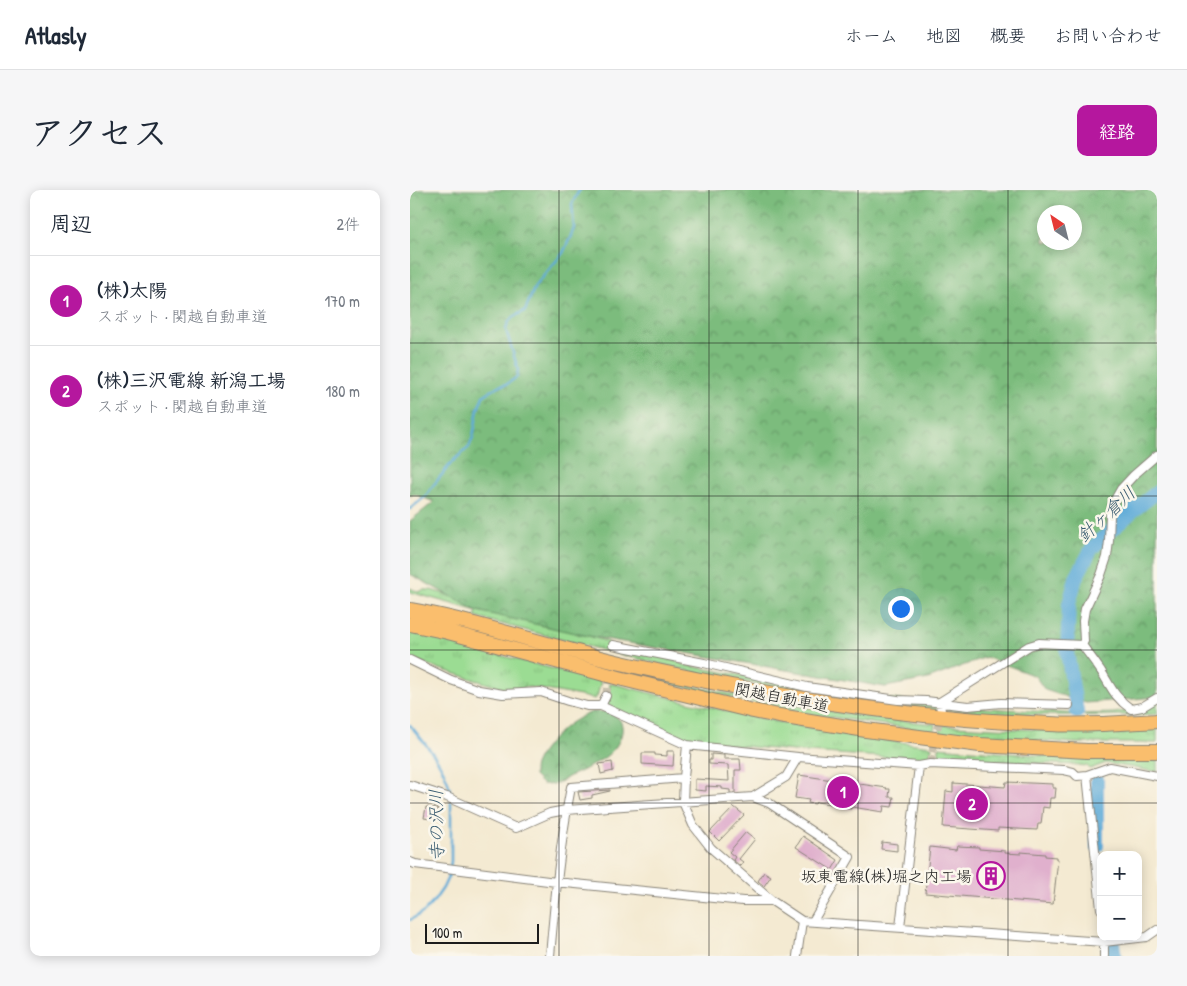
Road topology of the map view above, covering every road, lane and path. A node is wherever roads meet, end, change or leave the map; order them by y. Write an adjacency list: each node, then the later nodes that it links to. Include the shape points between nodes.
1 (1157, 455): 5 (street, via 1121,489 1113,503 1107,557 1085,609)
2 (410, 610): 13 (highway, 関越自動車道, via 620,663 780,696 983,721 1053,724)
3 (410, 624): 15 (highway, 関越自動車道, via 779,716 980,745)
4 (613, 645): 9 (street, via 807,687 898,700)
5 (1082, 645): 8 (street, via 1122,703 1131,709); 9 (street, via 1039,642 1029,646)
6 (410, 660): 11 (street, via 479,690 503,694 541,692 588,706)
7 (606, 696): 11 (street)
8 (1157, 698)
9 (940, 702): 10 (street, via 968,706 1001,703); 12 (street)
10 (1069, 705)
11 (601, 706): 14 (street)
12 (941, 712)
13 (1157, 721)
14 (688, 745): 16 (street); 20 (street)
15 (1157, 751)
16 (798, 757): 17 (street); 22 (street, via 786,777)
17 (919, 766): 18 (street, via 1064,770 1077,776); 31 (street)
18 (1087, 775): 19 (street, via 1110,767); 27 (street)
19 (1157, 776)
20 (684, 778): 23 (street); 24 (street, via 571,787)
21 (410, 785): 24 (street, via 516,828 550,813)
22 (754, 797): 23 (street); 30 (street, via 769,803 850,857)
23 (683, 802): 24 (street); 28 (street, via 694,825 711,848)
24 (566, 810): 26 (street)
25 (410, 862): 26 (street)
26 (556, 882): 28 (street, via 742,901); 36 (street)
27 (1100, 896)
28 (772, 901): 29 (street)
29 (802, 921): 30 (street); 37 (street)
30 (812, 921): 31 (street)
31 (900, 928): 34 (street)
32 (1157, 930): 33 (street)
33 (1142, 937)
34 (1097, 939)
35 (1104, 941): 38 (street)
36 (550, 956)
37 (797, 956)
38 (1104, 956)

